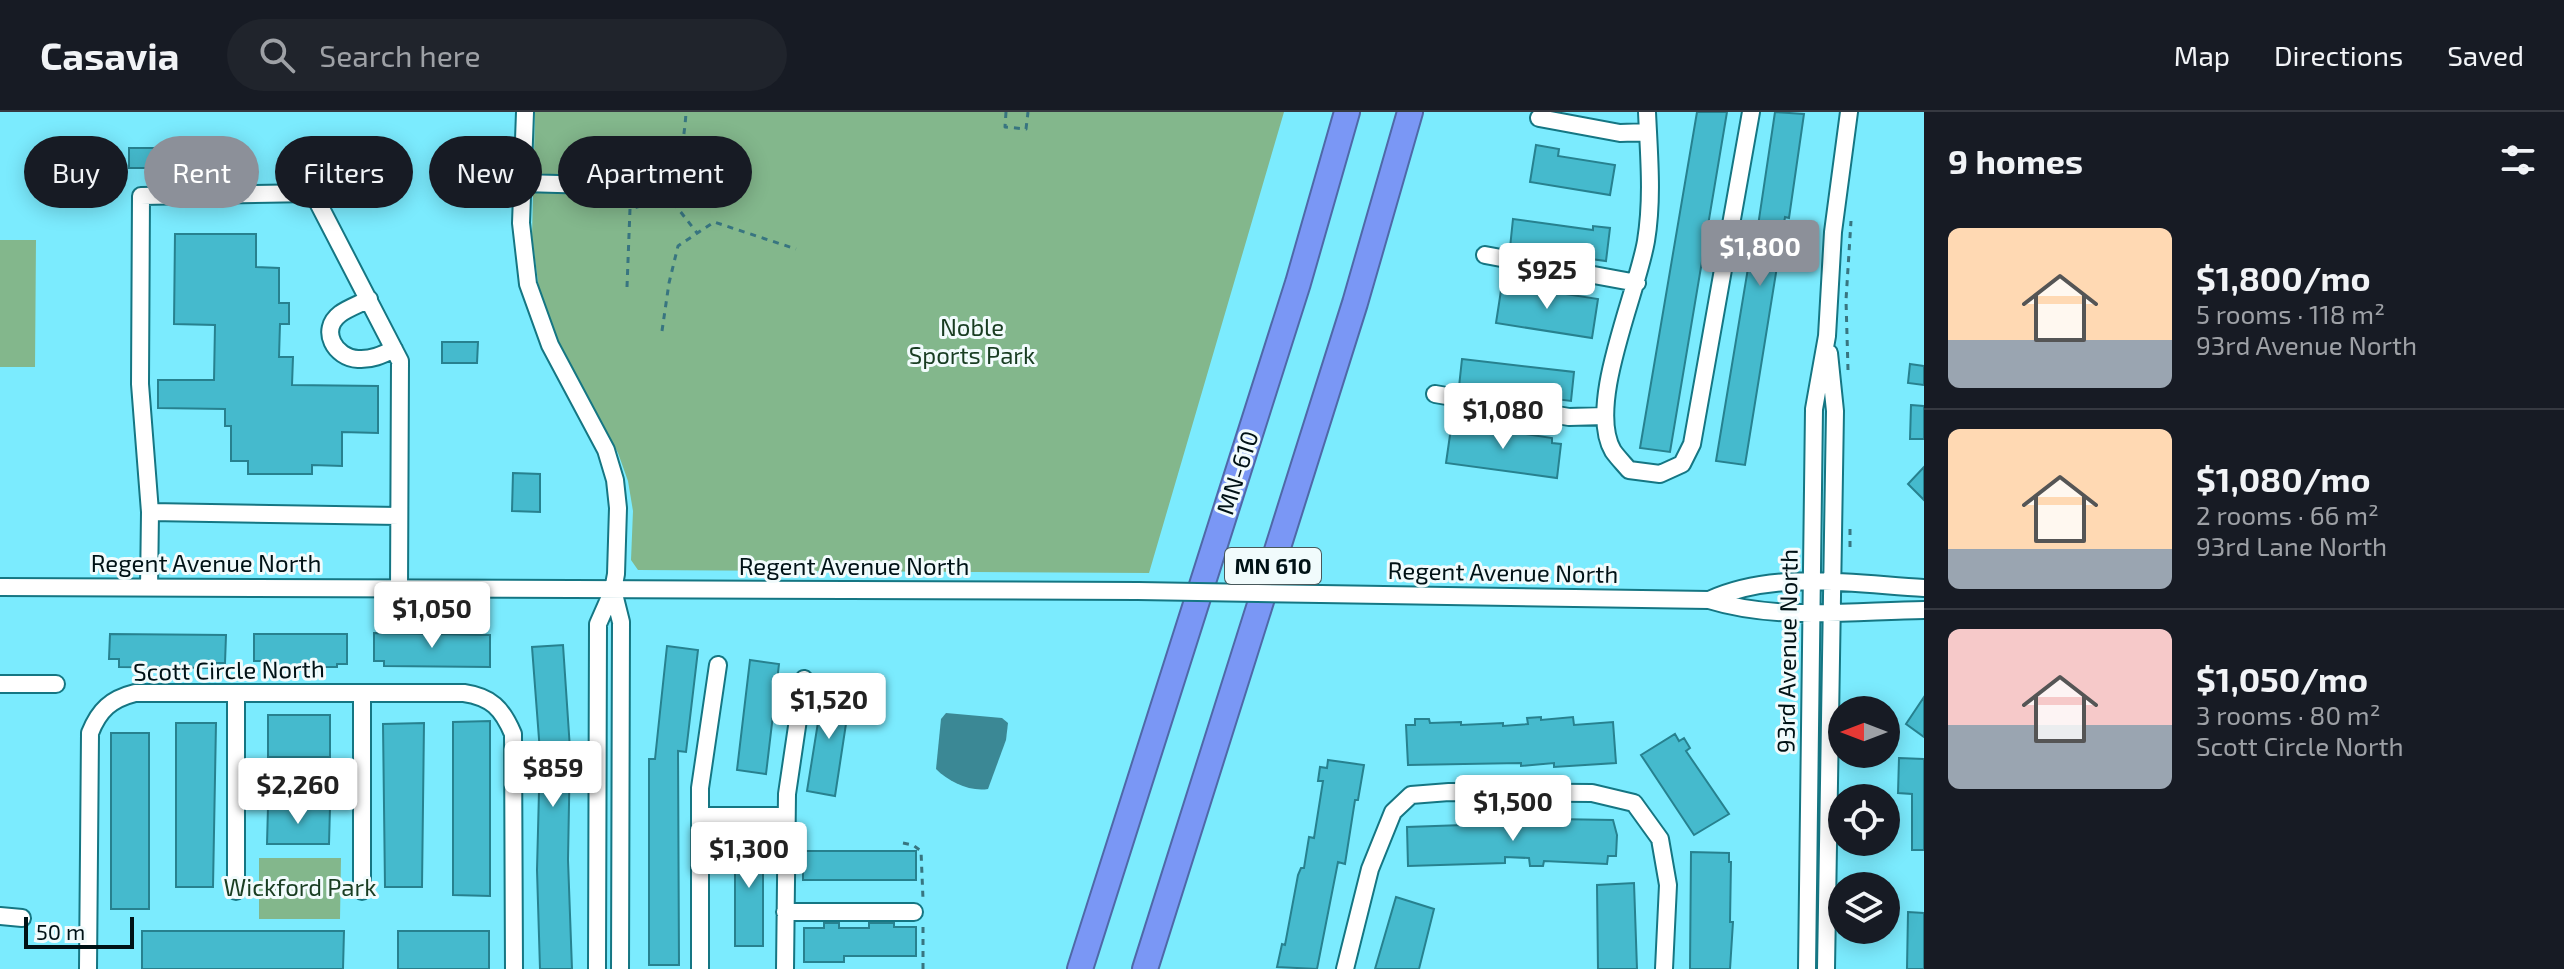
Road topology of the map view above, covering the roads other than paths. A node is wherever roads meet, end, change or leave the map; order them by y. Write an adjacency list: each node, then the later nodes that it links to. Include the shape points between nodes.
1 (525, 112): 11 (street)
2 (1336, 112): 15 (highway)
3 (1347, 112): 15 (highway, MN-610 / MN 610)
4 (1410, 112): 12 (highway, MN 610)
5 (1416, 112): 12 (highway)
6 (1647, 112): 10 (street)
7 (1751, 112): 21 (street, via 1692,444 1682,464 1660,474 1629,470 1612,449)
8 (1849, 112): 18 (street, 93rd Avenue North, via 1833,232)
9 (1539, 118): 10 (street, via 1620,133)
10 (1648, 132): 16 (street, via 1651,203)
11 (524, 136)
12 (1396, 162): 58 (highway, MN 610)
13 (523, 208): 30 (street, via 523,257 537,315 606,450 615,480 618,542)
14 (1485, 255): 16 (street)
15 (1298, 283): 57 (highway, MN-610 / MN 610)
16 (1637, 283): 21 (street, via 1608,374)
17 (369, 299): 19 (street); 19 (street, via 332,323 335,349 358,359); 22 (street, via 313,193 141,196 140,384)
18 (1827, 336): 24 (street, 93rd Avenue North, via 1814,409); 25 (street, 93rd Avenue North, via 1835,411)
19 (394, 349): 23 (street, via 400,361)
20 (1435, 394): 21 (street, via 1569,417)
21 (1605, 416)
22 (150, 512): 23 (street); 27 (street)
23 (399, 516): 29 (street)
24 (1812, 582): 25 (street, Regent Avenue North); 31 (street, Regent Avenue North, via 1735,588); 33 (street, 93rd Avenue North)
25 (1832, 582): 28 (street, Regent Avenue North); 34 (street, 93rd Avenue North)
26 (0, 587): 27 (street, Regent Avenue North)
27 (149, 588): 29 (street, Regent Avenue North)
28 (1924, 588)
29 (399, 590): 30 (street, Regent Avenue North)
30 (613, 590): 31 (street, Regent Avenue North, bridge); 53 (street, via 598,624); 54 (street, via 621,622)
31 (1709, 600): 33 (street, Regent Avenue North, via 1736,608)
32 (1924, 610): 34 (street, Regent Avenue North)
33 (1811, 612): 34 (street, Regent Avenue North); 61 (street, 93rd Avenue North)
34 (1832, 612): 62 (street, 93rd Avenue North)
35 (718, 665): 43 (street)
36 (804, 679): 44 (street)
37 (0, 684): 38 (street)
38 (56, 684)
39 (362, 693): 40 (street, Scott Circle North); 42 (street); 52 (street, Scott Circle North, via 478,695 501,709 514,746)
40 (236, 695): 41 (street); 51 (street, Scott Circle North, via 135,693 114,700 96,718 89,744)
41 (236, 784): 42 (street); 45 (street)
42 (362, 785): 46 (street)
43 (700, 816): 44 (street); 55 (street)
44 (786, 816): 47 (street)
45 (236, 891)
46 (362, 891)
47 (785, 912): 48 (street); 56 (street)
48 (914, 912)
49 (0, 916): 50 (street)
50 (22, 918)
51 (88, 969)
52 (514, 969)
53 (597, 969)
54 (620, 969)
55 (700, 969)
56 (785, 969)
57 (1080, 969)
58 (1145, 969)
59 (1345, 969): 60 (street, via 1370,869 1393,812 1411,795 1465,792 1592,793 1634,803 1660,839 1668,885)
60 (1664, 969)
61 (1807, 969)
62 (1826, 969)

